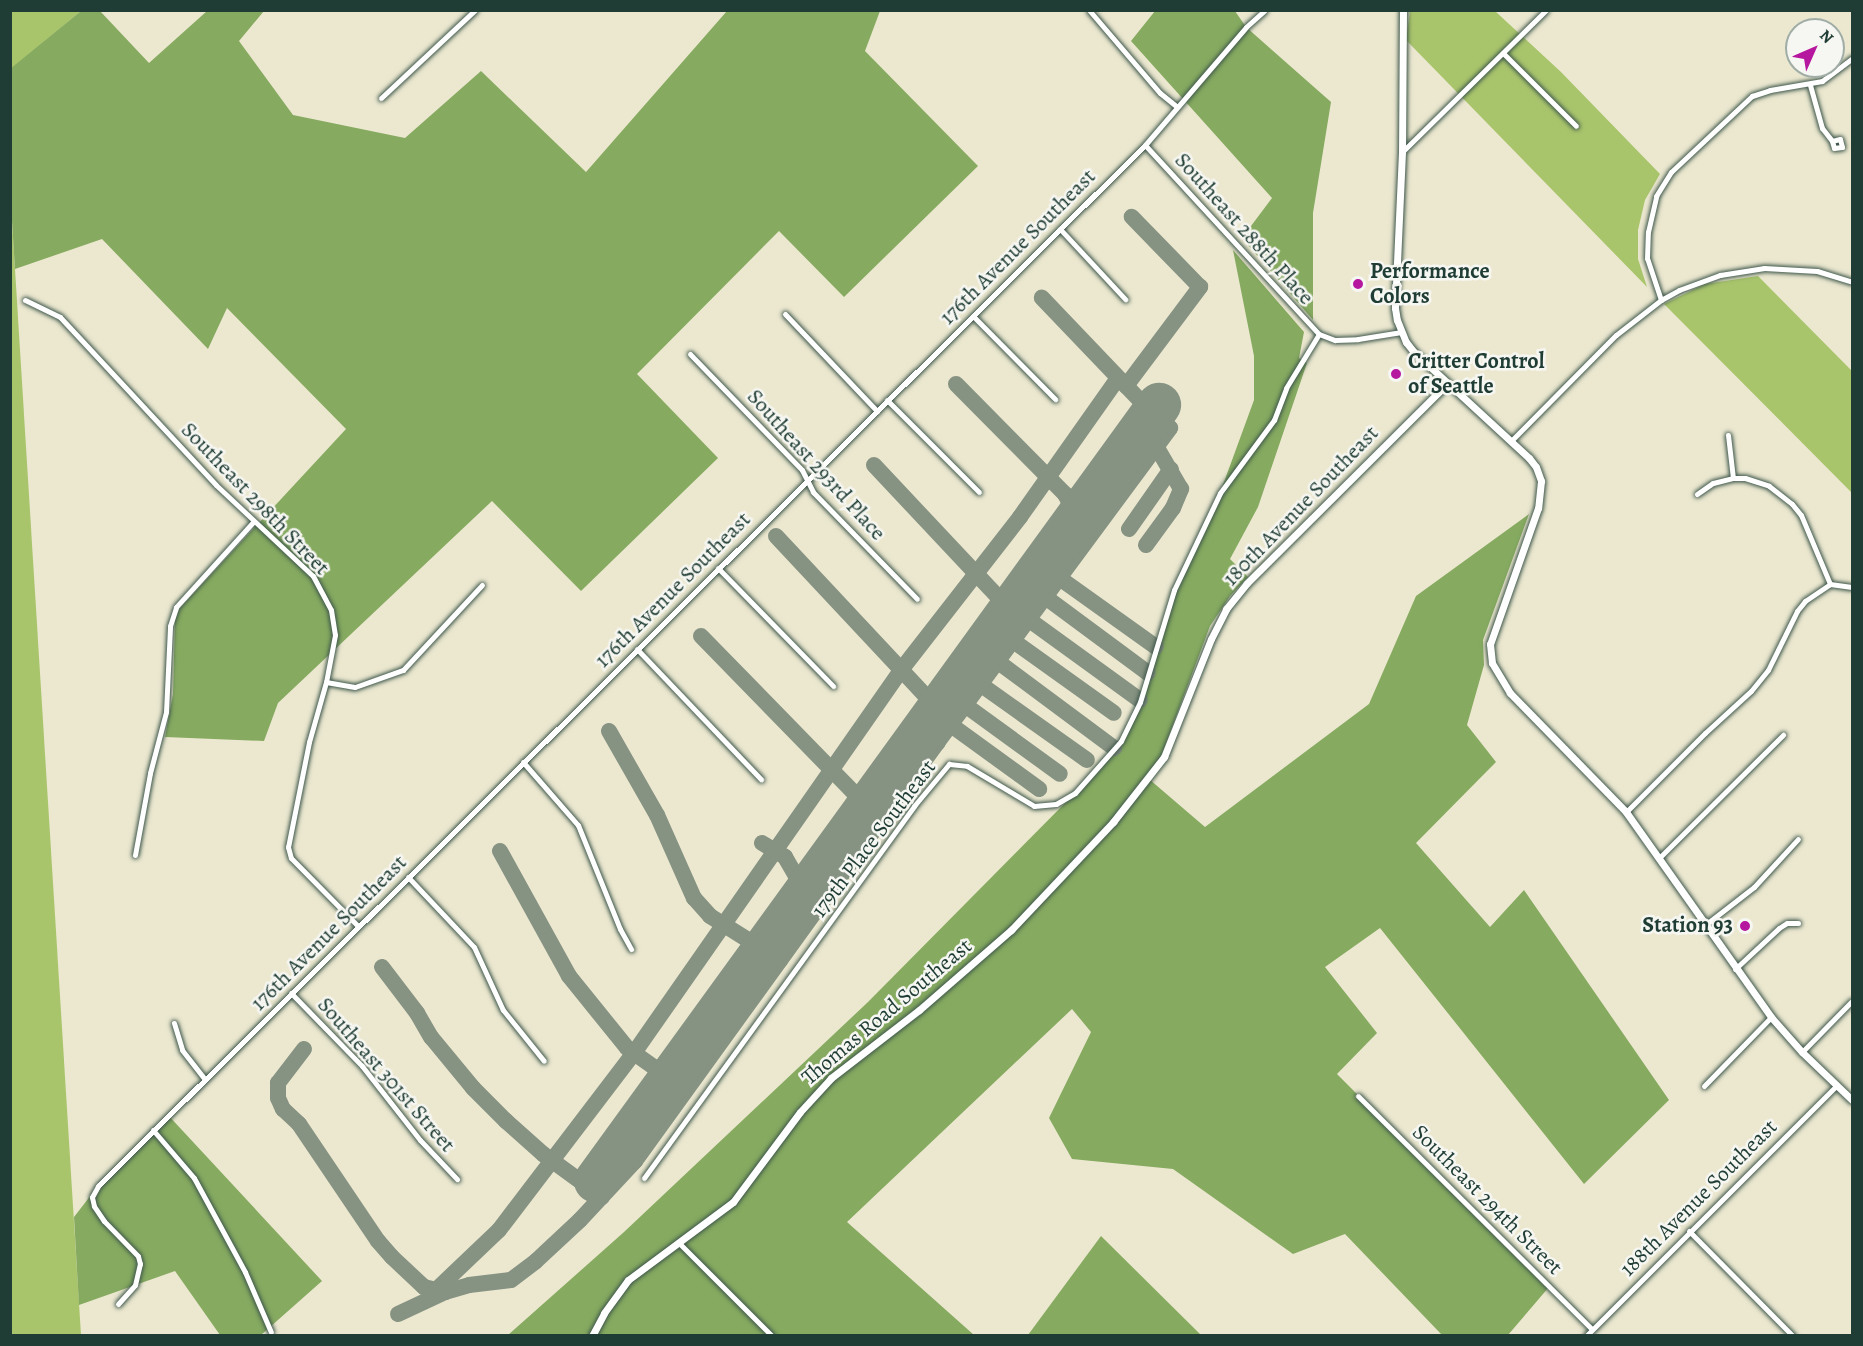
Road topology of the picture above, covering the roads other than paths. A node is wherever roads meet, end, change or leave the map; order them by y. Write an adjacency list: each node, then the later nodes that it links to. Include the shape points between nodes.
1 (475, 10): 9 (street)
2 (1089, 10): 10 (street, via 1160,93)
3 (1265, 10): 10 (street, 176th Avenue Southeast)
4 (1402, 10): 14 (street)
5 (1546, 10): 6 (street)
6 (1503, 53): 11 (street); 14 (street)
7 (1852, 58): 8 (street, via 1832,75)
8 (1810, 85): 12 (street, via 1821,128); 19 (street, via 1752,96 1667,178 1656,196 1648,232 1647,258)
9 (381, 98)
10 (1176, 106): 13 (street, 176th Avenue Southeast)
11 (1576, 126)
12 (1832, 141)
13 (1145, 145): 15 (street, 176th Avenue Southeast); 23 (street, Southeast 288th Place)
14 (1402, 152): 22 (street, via 1395,308)
15 (1060, 229): 17 (street); 21 (street, 176th Avenue Southeast)
16 (1852, 282): 19 (street, via 1791,268 1741,270 1700,281)
17 (1125, 299)
18 (25, 300): 35 (street, Southeast 298th Street, via 60,316)
19 (1661, 300): 30 (street, via 1616,335)
20 (785, 315): 28 (street)
21 (973, 316): 26 (street); 27 (street, 176th Avenue Southeast)
22 (1401, 332): 23 (street, via 1335,340); 25 (street, via 1413,351)
23 (1319, 334): 70 (street, 179th Place Southeast, via 1286,388 1274,420 1220,493 1174,590 1140,702 1120,741 1075,793 1056,804 1034,806 967,766 949,764 914,806)
24 (690, 354): 32 (street, Southeast 293rd Place, via 802,470)
25 (1447, 384): 30 (street); 46 (street, 180th Avenue Southeast, via 1247,582 1226,609)
26 (1055, 399)
27 (887, 400): 28 (street, 176th Avenue Southeast); 33 (street)
28 (877, 411): 32 (street, 176th Avenue Southeast)
29 (1728, 435): 31 (street)
30 (1511, 441): 48 (street, via 1536,467 1541,489 1538,508 1490,644 1492,663 1510,693)
31 (1733, 478): 34 (street, via 1713,483); 37 (street, via 1757,481 1792,504 1801,515)
32 (807, 481): 36 (street, 176th Avenue Southeast); 40 (street, Southeast 293rd Place, via 813,492)
33 (979, 492)
34 (1697, 494)
35 (253, 522): 42 (street, Southeast 298th Street, via 313,576 331,610 335,635); 50 (street, via 176,608 170,626 166,712)
36 (718, 568): 41 (street, 176th Avenue Southeast); 43 (street)
37 (1830, 584): 39 (street); 48 (street, via 1813,594 1797,611 1768,670 1751,691)
38 (482, 585): 42 (street, via 403,670 355,687)
39 (1852, 587)
40 (917, 599)
41 (637, 649): 45 (street, 176th Avenue Southeast); 47 (street)
42 (326, 682): 55 (street, Southeast 298th Street, via 309,742 288,848 291,858)
43 (833, 686)
44 (1783, 735): 51 (street)
45 (523, 762): 52 (street, 176th Avenue Southeast); 56 (street, via 578,825)
46 (1158, 766): 73 (street, Thomas Road Southeast, via 1113,822 1011,930 919,1010 831,1078 800,1112 733,1202)
47 (761, 778)
48 (1626, 812): 51 (street)
49 (1798, 839): 54 (street, via 1754,887)
50 (135, 855)
51 (1659, 858): 54 (street)
52 (408, 877): 55 (street, 176th Avenue Southeast); 63 (street, via 474,946 503,1010)
53 (1798, 923): 57 (street, via 1779,928)
54 (1706, 925): 57 (street)
55 (358, 926): 58 (street, 176th Avenue Southeast)
56 (631, 948)
57 (1735, 969): 60 (street)
58 (291, 993): 64 (street, 176th Avenue Southeast); 71 (street, Southeast 301st Street, via 362,1066 420,1140)
59 (1852, 1001): 62 (street)
60 (1772, 1017): 62 (street); 66 (street)
61 (174, 1023): 64 (street, via 182,1050)
62 (1802, 1052): 65 (street)
63 (544, 1061)
64 (205, 1079): 69 (street, 176th Avenue Southeast)
65 (1837, 1085): 68 (street); 72 (street, 188th Avenue Southeast)
66 (1704, 1086)
67 (1358, 1096): 75 (street, Southeast 294th Street)
68 (1852, 1100)
69 (153, 1130): 74 (street, 176th Avenue Southeast, via 92,1197 104,1221 138,1256 140,1264 135,1285); 76 (street, via 194,1178 245,1272)
70 (644, 1178)
71 (457, 1179)
72 (1689, 1231): 75 (street, 188th Avenue Southeast); 80 (street)
73 (678, 1242): 77 (street, Thomas Road Southeast, via 628,1280); 78 (street)
74 (118, 1304)
75 (1592, 1329): 79 (street, 188th Avenue Southeast)
76 (271, 1332)
77 (592, 1335)
78 (772, 1335)
79 (1586, 1335)
80 (1793, 1335)

